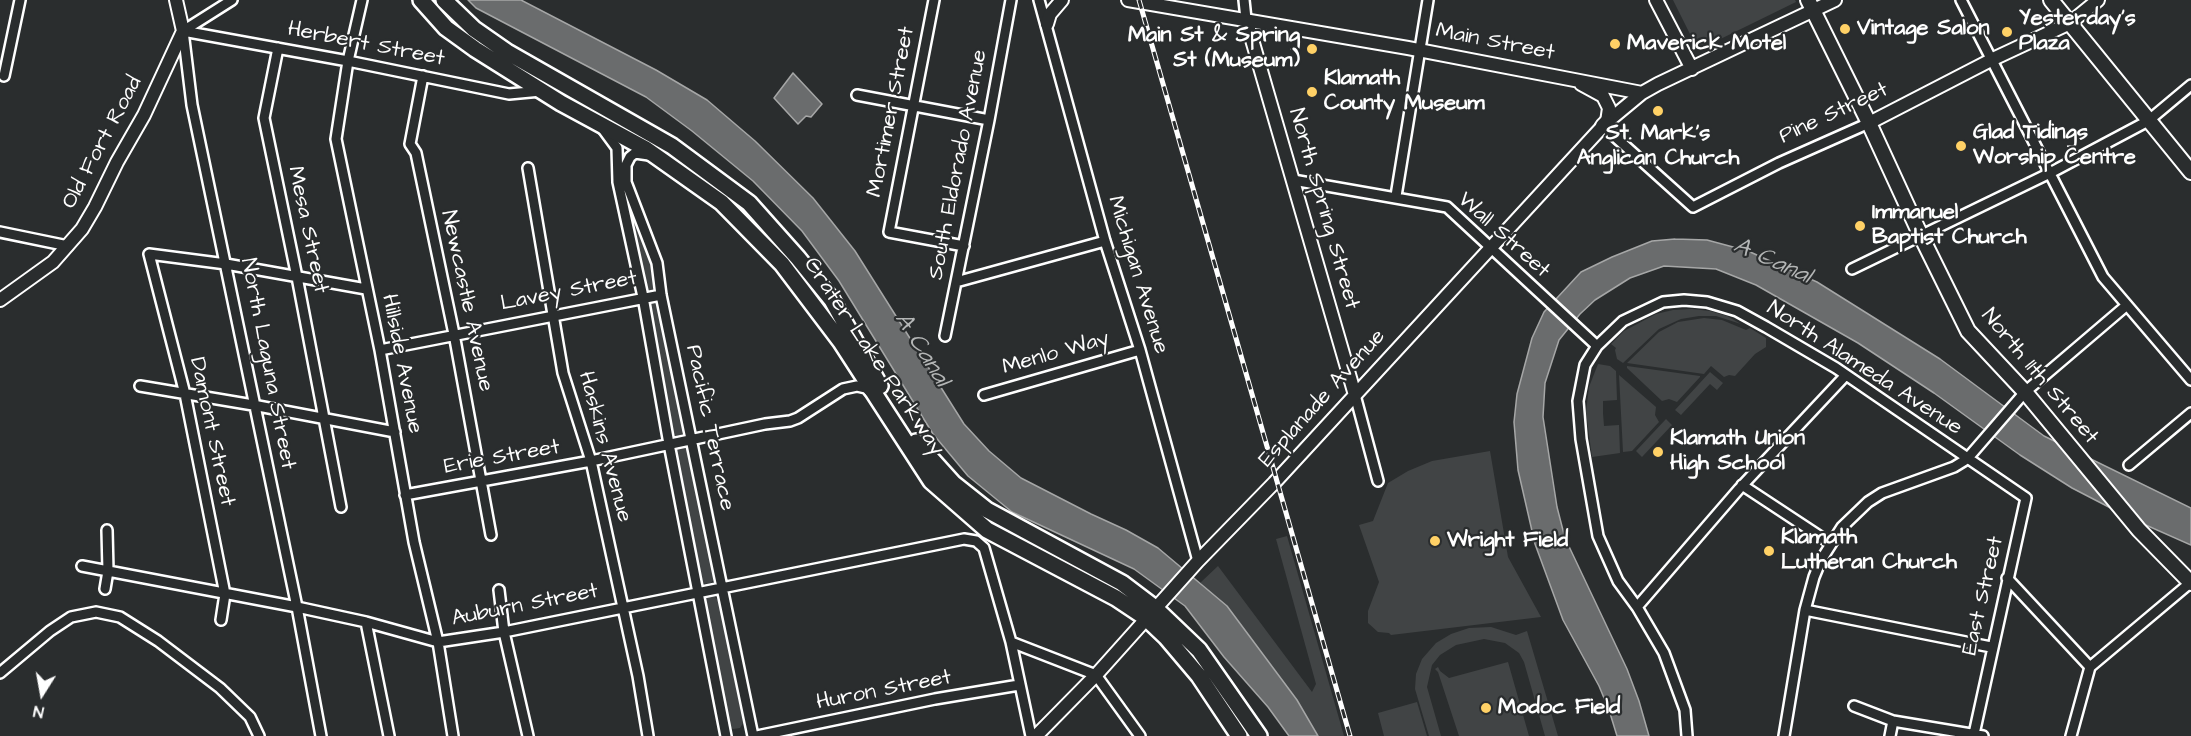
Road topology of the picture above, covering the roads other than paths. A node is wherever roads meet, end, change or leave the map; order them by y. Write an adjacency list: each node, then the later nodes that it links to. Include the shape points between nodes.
1 (20, 0): 29 (street)
2 (176, 0): 23 (street, North Laguna Street)
3 (232, 0): 23 (street)
4 (362, 0): 27 (street, Hillside Avenue)
5 (421, 0): 33 (main road, Crater Lake Parkway, via 474,49)
6 (444, 0): 109 (main road, Crater Lake Parkway, via 507,52 672,146 749,203 831,300 893,409 922,451 953,483 987,510 1122,583)
7 (934, 0): 36 (street, Mortimer Street)
8 (1011, 0): 37 (street, South Eldorado Avenue)
9 (1039, 0): 22 (street, Michigan Avenue)
10 (1062, 0): 22 (street)
11 (1128, 0): 20 (street, Main Street)
12 (1244, 0): 20 (street)
13 (1428, 0): 25 (street)
14 (1656, 0): 28 (street)
15 (1835, 0): 19 (street)
16 (1961, 0): 26 (street)
17 (2051, 0): 21 (main road)
18 (2098, 0): 21 (street, Pine Street)
19 (1811, 6): 28 (street); 39 (main road, North 11th Street)
20 (1246, 19): 25 (street, Main Street); 46 (street, North Spring Street)
21 (2070, 23): 26 (street, Pine Street); 38 (main road)
22 (1047, 24): 50 (street, Michigan Avenue)
23 (183, 31): 24 (street, Herbert Street); 51 (street, Old Fort Road, via 95,207); 54 (street, North Laguna Street, via 192,105)
24 (279, 48): 27 (street, Herbert Street); 56 (street, Mesa Street, via 264,118)
25 (1420, 50): 31 (street, Main Street); 47 (street)
26 (1993, 59): 39 (street, Pine Street); 45 (street)
27 (348, 61): 30 (street, Herbert Street); 58 (street, Hillside Avenue, via 336,139)
28 (1692, 69): 34 (street)
29 (4, 76)
30 (423, 76): 33 (street, Herbert Street, via 509,94); 64 (street, Newcastle Avenue, via 410,144 416,153)
31 (1570, 79): 34 (street, Main Street); 41 (street, via 1603,96 1609,108)
32 (2191, 84): 38 (street)
33 (541, 91): 40 (main road, Crater Lake Parkway)
34 (1642, 93): 41 (street, Esplanade Avenue)
35 (857, 95): 36 (street)
36 (914, 105): 37 (street); 52 (street, Mortimer Street, via 889,232)
37 (989, 120): 52 (street, South Eldorado Avenue)
38 (2148, 121): 44 (main road); 45 (street)
39 (1869, 123): 41 (street, Pine Street, via 1693,207); 49 (main road, North 11th Street)
40 (599, 124): 42 (main road, Crater Lake Parkway); 60 (street, Pacific Terrace, via 616,148 618,182)
41 (1605, 124): 53 (street, Esplanade Avenue)
42 (654, 155): 59 (street, Pacific Terrace, via 635,153 626,165 626,174 657,263); 76 (main road, Crater Lake Parkway, via 721,202 782,264)
43 (528, 168): 63 (street, Haskins Avenue)
44 (2191, 172)
45 (2050, 173): 49 (street); 62 (street, via 2103,277)
46 (1293, 180): 47 (street, Wall Street); 75 (street, North Spring Street)
47 (1396, 196): 53 (street, Wall Street, via 1447,207)
48 (0, 232): 51 (street)
49 (1921, 236): 55 (street); 72 (main road, North 11th Street, via 1968,331)
50 (1105, 241): 57 (street); 68 (street, Michigan Avenue)
51 (68, 246): 61 (street, Old Fort Road, via 53,262)
52 (964, 246): 57 (street, South Eldorado Avenue)
53 (1490, 247): 66 (street, Wall Street); 75 (street, Esplanade Avenue)
54 (226, 264): 56 (street); 73 (street, Damont Street, via 149,254); 77 (street, North Laguna Street)
55 (1852, 269)
56 (297, 277): 58 (street); 79 (street, Mesa Street)
57 (956, 282): 65 (street, South Eldorado Avenue)
58 (366, 289): 67 (street, Hillside Avenue)
59 (661, 294): 60 (street, Lavey Street); 81 (street, Pacific Terrace)
60 (643, 297): 63 (street, Lavey Street); 82 (street, Pacific Terrace)
61 (0, 300)
62 (2127, 305): 70 (street); 72 (street)
63 (553, 316): 64 (street, Lavey Street); 84 (street, Haskins Avenue, via 563,373)
64 (454, 334): 67 (street, Lavey Street); 87 (street, Newcastle Avenue)
65 (945, 336)
66 (1597, 346): 69 (street, North Alameda Avenue, via 1623,321 1663,302 1707,302 1737,311); 107 (street, North Alameda Avenue, via 1585,365 1578,401 1581,439 1598,536 1618,581)
67 (380, 350): 80 (street, Hillside Avenue)
68 (1140, 350): 74 (street, Menlo Way); 95 (street, Michigan Avenue)
69 (1846, 375): 83 (street, North Alameda Avenue); 89 (street)
70 (2191, 380)
71 (140, 386): 73 (street)
72 (2025, 392): 83 (street); 99 (main road, North 11th Street, via 2139,530)
73 (185, 394): 77 (street); 104 (street, Damont Street)
74 (984, 395)
75 (1355, 395): 88 (street, North Spring Street); 95 (street, Esplanade Avenue)
76 (876, 398): 81 (street, Erie Street, via 866,388 843,389 790,422); 109 (main road, Crater Lake Parkway, via 931,481 987,530)
77 (253, 405): 79 (street); 105 (street, North Laguna Street)
78 (2191, 413): 85 (street)
79 (325, 419): 80 (street); 91 (street, Mesa Street)
80 (395, 432): 90 (street, Hillside Avenue)
81 (691, 439): 82 (street, Erie Street); 100 (street, Pacific Terrace)
82 (669, 444): 84 (street, Erie Street); 103 (street, Pacific Terrace)
83 (1967, 459): 86 (street, North Alameda Avenue); 94 (street, via 1882,493 1855,513)
84 (591, 461): 87 (street, Erie Street); 106 (street, Haskins Avenue)
85 (2129, 465)
86 (1999, 480): 98 (street, East Street, via 2026,498)
87 (482, 481): 90 (street, Erie Street); 93 (street, Newcastle Avenue)
88 (1378, 481)
89 (1742, 485): 94 (street); 107 (street)
90 (405, 495): 113 (street, Hillside Avenue)
91 (341, 507)
92 (107, 530): 97 (street)
93 (491, 535)
94 (1830, 543): 108 (street, via 1814,577)
95 (1198, 561): 109 (street, Esplanade Avenue)
96 (82, 566): 97 (street, Auburn Street)
97 (108, 571): 101 (street); 104 (street, Auburn Street)
98 (2007, 578): 115 (street, East Street); 116 (street)
99 (2191, 583): 116 (street)
100 (722, 588): 103 (street, Auburn Street); 114 (street, Auburn Street, via 964,539 976,541 984,548); 130 (street, Pacific Terrace)
101 (105, 589)
102 (499, 590): 112 (street)
103 (697, 592): 106 (street, Auburn Street); 129 (street, Pacific Terrace)
104 (225, 594): 105 (street, Auburn Street); 110 (street, Damont Street)
105 (297, 607): 111 (street, Auburn Street); 124 (street, North Laguna Street)
106 (623, 607): 112 (street, Auburn Street); 128 (street, Haskins Avenue)
107 (1637, 607): 136 (street, North Alameda Avenue, via 1664,653 1684,710)
108 (1805, 610): 115 (street); 137 (street)
109 (1151, 613): 118 (street, Esplanade Avenue); 134 (main road, Crater Lake Parkway); 135 (main road, Crater Lake Parkway, via 1199,650)
110 (221, 620)
111 (366, 622): 113 (street, Auburn Street); 125 (street)
112 (504, 632): 113 (street, Auburn Street); 127 (street)
113 (438, 642): 126 (street, Hillside Avenue)
114 (1011, 642): 118 (street); 119 (street)
115 (1991, 647): 122 (street, East Street)
116 (2090, 668): 139 (street)
117 (0, 673): 123 (street, via 71,617 96,612 120,617 220,687 250,717)
118 (1096, 675): 132 (street, Esplanade Avenue); 133 (street)
119 (1019, 685): 130 (street, Huron Street); 131 (street)
120 (1854, 706): 121 (street)
121 (1893, 721): 122 (street); 138 (street)
122 (1978, 735)
123 (258, 736)
124 (321, 736)
125 (389, 736)
126 (453, 736)
127 (528, 736)
128 (648, 736)
129 (726, 736)
130 (755, 736)
131 (1031, 736)
132 (1036, 736)
133 (1140, 736)
134 (1239, 736)
135 (1259, 736)
136 (1687, 736)
137 (1784, 736)
138 (1890, 736)
139 (2071, 736)

